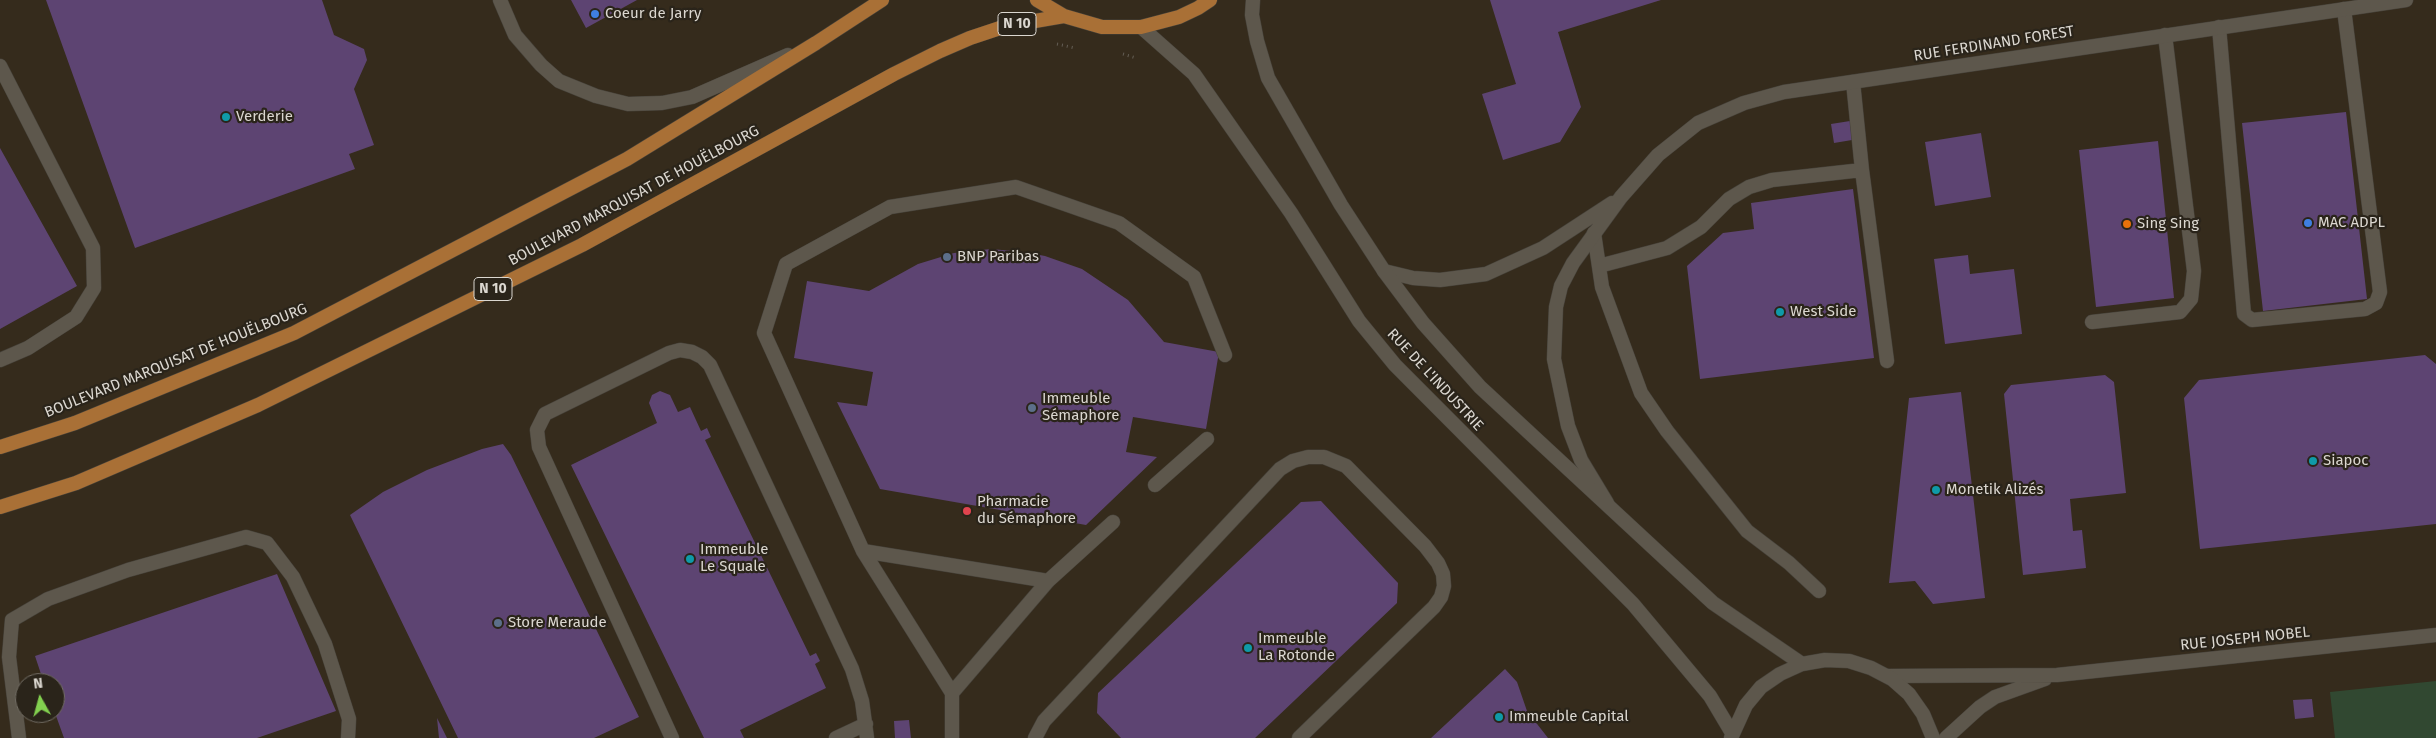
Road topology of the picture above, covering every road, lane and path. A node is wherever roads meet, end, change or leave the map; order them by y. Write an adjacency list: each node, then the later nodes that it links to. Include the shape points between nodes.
1 (500, 0): 12 (street, via 515,35 541,66 559,81 596,96 628,104 662,103 692,97)
2 (882, 0): 12 (main road, BOULEVARD MARQUISAT DE HOUËLBOURG)
3 (1037, 0): 8 (main road)
4 (1210, 0): 9 (main road, via 1179,17)
5 (1253, 0): 23 (street, RUE DE L'INDUSTRIE, via 1257,41 1268,78 1341,205)
6 (2406, 0): 7 (street, RUE FERDINAND FOREST)
7 (2344, 9): 10 (street, RUE FERDINAND FOREST); 10 (street, via 2380,292 2376,303 2366,309 2252,320 2244,314)
8 (1064, 16): 9 (main road, via 1102,27); 31 (main road, BOULEVARD MARQUISAT DE HOUËLBOURG / N 10, via 1006,26 940,51 582,245 258,405 76,483)
9 (1141, 27): 43 (street, RUE DE L'INDUSTRIE, via 1194,74 1291,212 1359,320 1395,365 1633,604 1710,696)
10 (2219, 27): 11 (street, RUE FERDINAND FOREST)
11 (2164, 35): 18 (street, RUE FERDINAND FOREST); 24 (street, via 2194,271 2191,299 2180,312)
12 (816, 43): 29 (main road, BOULEVARD MARQUISAT DE HOUËLBOURG, via 626,159 294,333 75,423)
13 (1056, 44): 14 (path)
14 (1082, 49)
15 (1114, 51): 16 (path)
16 (1141, 60)
17 (0, 66): 26 (street, via 92,248 94,288 76,317 28,348)
18 (1852, 82): 19 (street); 20 (street, RUE FERDINAND FOREST, via 1776,94 1744,103 1698,123 1658,155)
19 (1862, 170): 22 (street, via 1772,180 1749,187 1729,199 1701,227 1667,248); 27 (street)
20 (1621, 197): 21 (street, RUE FERDINAND FOREST); 23 (street, RUE FERDINAND FOREST, via 1543,248 1486,274 1440,280)
21 (1594, 233): 22 (street); 32 (street, RUE FERDINAND FOREST, via 1561,286 1554,331 1554,359 1568,426 1581,460)
22 (1599, 266): 36 (street, via 1602,287 1641,393 1746,531)
23 (1384, 271): 32 (street, RUE DE L'INDUSTRIE, via 1423,323 1480,387)
24 (2092, 322)
25 (1225, 355): 34 (street, via 1194,277 1120,223 1016,187 890,207 786,264 764,333)
26 (0, 360)
27 (1887, 361)
28 (1207, 439): 30 (street)
29 (0, 447)
30 (1154, 485)
31 (0, 507)
32 (1612, 510): 38 (street, RUE DE L'INDUSTRIE, via 1713,602)
33 (1113, 522): 35 (street)
34 (863, 551): 35 (street); 41 (street)
35 (1048, 581): 41 (street)
36 (1819, 591)
37 (2436, 635): 39 (street, RUE JOSEPH NOBEL)
38 (1802, 664): 40 (street, RUE DE L'INDUSTRIE, via 1825,660 1849,661); 43 (street, RUE DE L'INDUSTRIE, via 1761,687 1746,705)
39 (2057, 675): 40 (street, RUE JOSEPH NOBEL); 52 (street, RUE JOSEPH NOBEL, via 1994,697)
40 (1887, 676): 51 (street, RUE DE L'INDUSTRIE, via 1909,694 1923,714)
41 (952, 692): 48 (street)
42 (866, 731): 46 (street, via 862,701 852,670 710,366 702,357 680,350 545,414 537,430 539,447); 47 (street)
43 (1732, 736)
44 (19, 738): 45 (street, via 8,657 12,620 48,599 119,573 246,537 268,543 293,576 325,644 349,719)
45 (348, 738)
46 (672, 738)
47 (836, 738)
48 (952, 738)
49 (1036, 738): 50 (street, via 1044,721 1280,469 1308,456 1324,457 1346,466 1425,546 1438,563 1444,586 1434,607)
50 (1299, 738)
51 (1932, 738)
52 (1946, 738)

